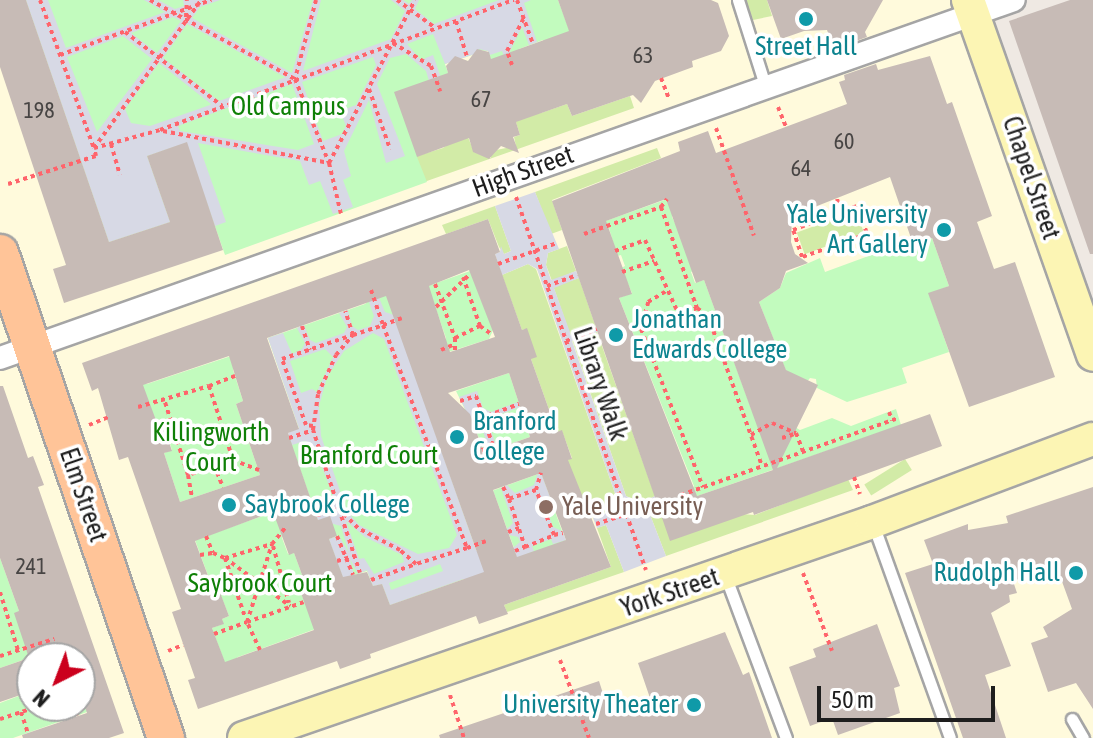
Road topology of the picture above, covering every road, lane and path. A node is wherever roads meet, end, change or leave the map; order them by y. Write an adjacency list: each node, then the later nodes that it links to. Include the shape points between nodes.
1 (40, 0): 23 (path)
2 (150, 0): 15 (path)
3 (187, 0): 13 (path)
4 (211, 0): 11 (path)
5 (316, 0): 28 (path)
6 (397, 0): 14 (path)
7 (415, 0): 14 (path)
8 (515, 0): 16 (path); 18 (path)
9 (738, 0): 31 (lane)
10 (1014, 0): 12 (street, High Street)
11 (199, 2): 13 (path); 17 (path)
12 (971, 6): 31 (street, High Street); 85 (main road, Chapel Street)
13 (188, 8): 15 (path); 17 (path)
14 (410, 9): 19 (path); 21 (path)
15 (174, 13): 17 (path); 20 (path)
16 (524, 17): 22 (path); 26 (path, via 507,51)
17 (185, 19): 25 (path); 28 (path)
18 (456, 21): 19 (path); 24 (path)
19 (435, 28): 21 (path)
20 (125, 32): 23 (path); 25 (path)
21 (393, 43): 28 (path); 29 (path); 30 (path, via 431,66)
22 (533, 44)
23 (60, 55): 38 (path)
24 (467, 57)
25 (157, 59): 33 (path); 38 (path)
26 (512, 65)
27 (661, 78): 32 (path)
28 (295, 79): 33 (path); 40 (path)
29 (369, 89): 39 (path); 40 (path)
30 (440, 91)
31 (770, 93): 35 (path); 84 (street, High Street)
32 (670, 102)
33 (222, 106): 36 (path)
34 (714, 122): 52 (path)
35 (786, 127)
36 (160, 130): 37 (path); 40 (path)
37 (111, 144): 38 (path); 41 (path)
38 (94, 148): 42 (path, via 96,156)
39 (390, 149)
40 (329, 163): 49 (path)
41 (120, 175)
42 (8, 184)
43 (515, 195): 54 (path, Library Walk)
44 (667, 199): 46 (path)
45 (837, 199): 47 (path)
46 (661, 207): 51 (path); 69 (path)
47 (841, 212): 50 (path, via 857,206); 50 (path, via 793,230 802,257 848,245 867,234)
48 (880, 216): 50 (path)
49 (342, 217)
50 (863, 222)
51 (584, 234)
52 (754, 236)
53 (557, 243): 54 (path)
54 (535, 251): 58 (path); 64 (path, Library Walk)
55 (615, 251): 57 (path, via 645,240)
56 (0, 253): 84 (main road, Elm Street)
57 (654, 261): 59 (path); 66 (path)
58 (498, 264)
59 (622, 272)
60 (470, 274): 62 (path)
61 (577, 275): 64 (path)
62 (463, 277): 67 (path); 75 (path)
63 (435, 284): 67 (path)
64 (547, 286): 80 (path, Library Walk)
65 (371, 290): 73 (path)
66 (668, 290): 71 (path); 77 (path, via 648,302)
67 (442, 302): 68 (path); 81 (path)
68 (436, 307)
69 (697, 308): 71 (path); 105 (path, via 708,316)
70 (345, 311): 79 (path)
71 (679, 315): 77 (path)
72 (402, 318): 73 (path)
73 (383, 325): 79 (path); 110 (path)
74 (302, 326): 82 (path)
75 (480, 326): 78 (path); 81 (path)
76 (597, 329): 80 (path)
77 (641, 329): 124 (path)
78 (491, 334)
79 (353, 335): 82 (path); 103 (path, via 324,376)
80 (566, 341): 133 (path, Library Walk)
81 (455, 344): 83 (path)
82 (310, 350): 86 (path)
83 (441, 350)
84 (16, 352): 178 (main road, Elm Street)
85 (1093, 355)
86 (282, 359): 87 (path); 90 (path)
87 (276, 362)
88 (235, 376): 89 (path)
89 (209, 386): 93 (path); 115 (path)
90 (292, 387): 91 (path); 103 (path, via 306,425)
91 (286, 390)
92 (460, 401): 98 (path, via 476,396)
93 (165, 402): 95 (path); 120 (path)
94 (519, 404): 98 (path)
95 (138, 407)
96 (889, 412): 100 (path)
97 (109, 417): 102 (path)
98 (483, 418): 101 (path); 114 (path, via 493,446)
99 (899, 418): 100 (path)
100 (892, 420): 109 (path)
101 (473, 421)
102 (89, 425)
103 (313, 428): 107 (path); 131 (path)
104 (796, 433): 105 (path, via 772,423); 108 (path); 113 (path)
105 (750, 435): 117 (path)
106 (435, 436): 110 (path)
107 (289, 438)
108 (782, 438)
109 (841, 438): 112 (path); 113 (path)
110 (426, 439): 145 (path)
111 (1093, 439): 130 (main road, York Street)
112 (843, 445)
113 (803, 451): 117 (path)
114 (474, 453)
115 (233, 460): 116 (path); 118 (path)
116 (214, 465): 120 (path); 122 (path)
117 (762, 466): 124 (path)
118 (259, 470)
119 (541, 473): 125 (path)
120 (188, 475): 127 (path)
121 (854, 477): 130 (path)
122 (223, 487)
123 (503, 487): 128 (path)
124 (703, 487): 126 (path)
125 (536, 490): 128 (path); 139 (path)
126 (681, 495)
127 (192, 498)
128 (509, 499): 136 (path)
129 (658, 504): 133 (path)
130 (866, 508): 156 (main road, York Street); 183 (lane)
131 (339, 509): 132 (path); 149 (path); 153 (path, via 358,528)
132 (317, 515)
133 (627, 515): 134 (path); 158 (path, Library Walk)
134 (596, 524)
135 (285, 528): 143 (path)
136 (519, 528): 137 (path); 144 (path)
137 (508, 532)
138 (563, 533): 139 (path)
139 (554, 535): 144 (path)
140 (206, 536): 147 (path)
141 (337, 536): 151 (path)
142 (486, 541): 145 (path)
143 (272, 544): 150 (path); 160 (path); 163 (path)
144 (525, 547): 146 (path)
145 (467, 548): 153 (path)
146 (515, 551)
147 (213, 553): 148 (path); 150 (path)
148 (200, 555)
149 (354, 556): 151 (path); 155 (path)
150 (225, 558): 160 (path); 164 (path)
151 (346, 558): 152 (path); 157 (path)
152 (337, 561)
153 (416, 564): 159 (path)
154 (803, 571): 172 (path)
155 (360, 573)
156 (725, 574): 179 (main road, York Street); 182 (lane)
157 (353, 575)
158 (649, 577)
159 (371, 580)
160 (259, 581): 163 (path); 164 (path)
161 (0, 592): 168 (path)
162 (304, 602): 163 (path)
163 (290, 606): 164 (path)
164 (246, 619): 165 (path); 170 (path)
165 (214, 634)
166 (54, 639): 167 (path)
167 (44, 642)
168 (16, 644)
169 (183, 645): 171 (path)
170 (260, 650)
171 (168, 651)
172 (832, 651)
173 (559, 657): 181 (path)
174 (450, 695): 180 (path)
175 (1072, 719): 184 (lane)
176 (24, 722): 177 (path)
177 (28, 733)
178 (166, 738)
179 (244, 738)
180 (464, 738)
181 (589, 738)
182 (786, 738)
183 (950, 738)
184 (1083, 738)

